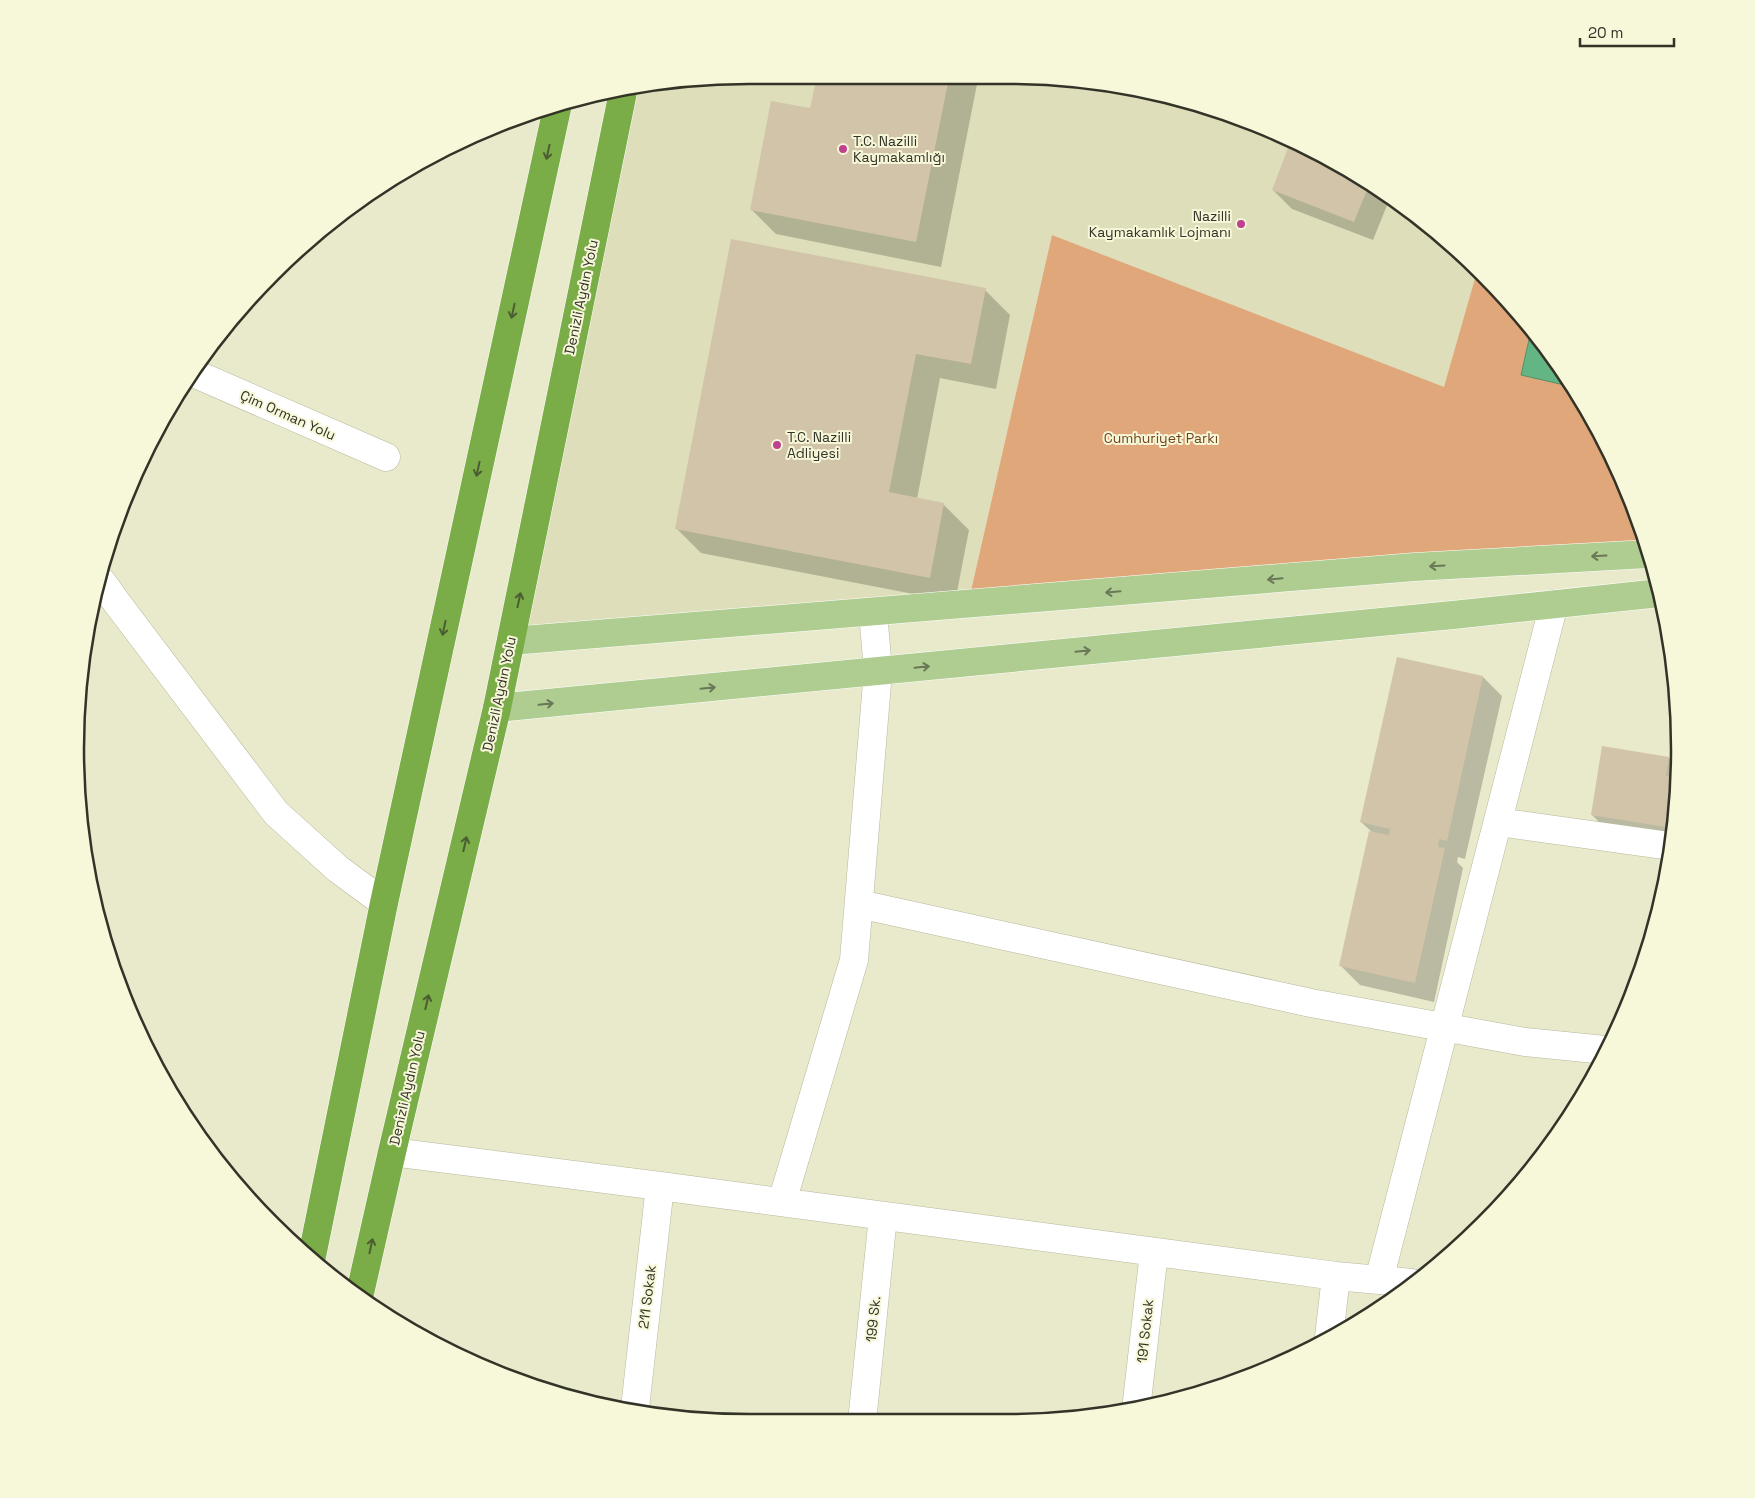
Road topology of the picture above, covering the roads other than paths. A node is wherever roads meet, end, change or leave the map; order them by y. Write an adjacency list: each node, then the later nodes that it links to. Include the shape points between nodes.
1 (622, 96): 10 (highway, Denizli Aydın Yolu, one-way to 1)
2 (556, 112): 15 (highway, one-way to 15)
3 (199, 375): 4 (street, Çim Orman Yolu)
4 (386, 458)
5 (1642, 554): 9 (main road, one-way to 9, via 1404,568)
6 (104, 585): 15 (street, via 276,813 338,869)
7 (1653, 594): 8 (main road)
8 (1554, 604): 11 (main road, one-way to 8); 13 (street)
9 (873, 612): 10 (main road); 11 (street)
10 (511, 641): 12 (highway, Denizli Aydın Yolu)
11 (878, 671): 12 (main road, one-way to 11); 16 (street)
12 (497, 708): 19 (highway, Denizli Aydın Yolu, one-way to 12)
13 (1498, 822): 14 (street); 17 (street)
14 (1664, 845)
15 (384, 903): 23 (highway)
16 (859, 904): 17 (street, via 1310,1003); 21 (street, via 854,960)
17 (1445, 1028): 18 (street, via 1526,1042); 26 (street)
18 (1600, 1049)
19 (392, 1152): 20 (street); 28 (highway, Denizli Aydın Yolu, one-way to 19)
20 (660, 1186): 21 (street); 31 (street, 211 Sokak)
21 (782, 1202): 22 (street)
22 (883, 1216): 24 (street); 32 (street, 199 Sk.)
23 (313, 1251)
24 (1154, 1252): 25 (street); 30 (street, 191 Sokak)
25 (1336, 1276): 26 (street); 29 (street)
26 (1380, 1280): 27 (street)
27 (1404, 1282)
28 (361, 1289)
29 (1329, 1330)
30 (1137, 1401)
31 (635, 1404)
32 (863, 1414)

